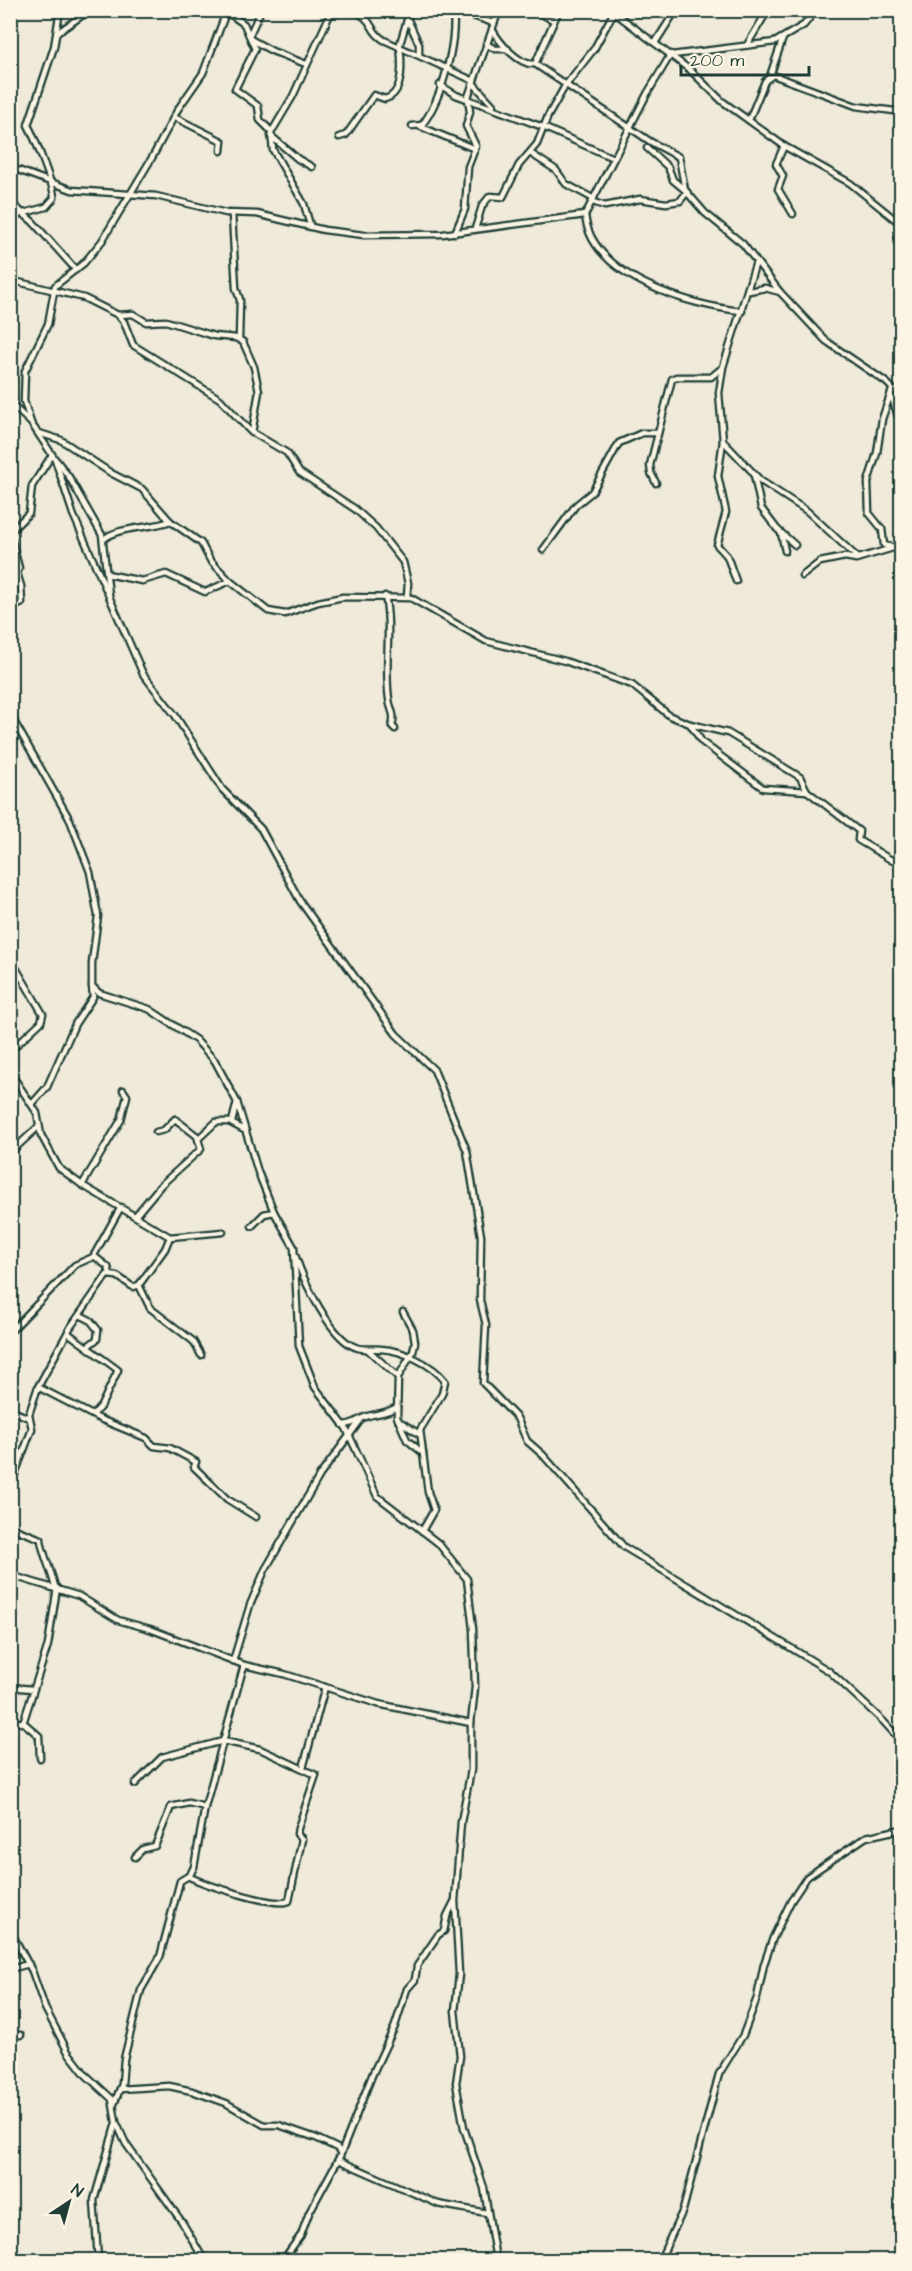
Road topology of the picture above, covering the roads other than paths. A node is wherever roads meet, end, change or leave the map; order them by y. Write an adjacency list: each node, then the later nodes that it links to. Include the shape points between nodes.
1 (60, 10): 20 (street)
2 (90, 10): 20 (street)
3 (261, 10): 21 (street)
4 (332, 10): 30 (street)
5 (352, 10): 16 (street)
6 (410, 10): 17 (street)
7 (455, 10): 19 (street); 32 (street)
8 (499, 10): 19 (street)
9 (534, 10): 18 (street)
10 (560, 10): 18 (street)
11 (676, 10): 23 (street)
12 (768, 10): 25 (street)
13 (816, 10): 22 (street, via 804,25)
14 (227, 11): 21 (street, via 242,21); 40 (street, via 203,73)
15 (613, 11): 23 (street); 36 (street, via 594,49)
16 (364, 12): 26 (street, via 380,38)
17 (407, 18): 26 (street); 28 (street, via 419,44)
18 (554, 20): 31 (street)
19 (492, 26): 24 (street); 27 (street)
20 (57, 33): 56 (street, via 28,124)
21 (251, 37): 30 (street); 46 (street, via 253,56 236,89 258,106 260,120)
22 (783, 38): 25 (street); 33 (street)
23 (655, 43): 29 (street)
24 (486, 44): 27 (street); 34 (street)
25 (747, 45): 29 (street)
26 (400, 47): 28 (street); 47 (street, via 402,73 392,95 385,99 374,95 350,129)
27 (508, 49): 31 (street, via 528,64)
28 (419, 55): 32 (street)
29 (672, 55): 41 (street); 45 (street)
30 (306, 64): 46 (street, via 289,105)
31 (535, 64): 36 (street)
32 (446, 68): 34 (street); 35 (street)
33 (770, 76): 39 (street, via 856,106); 41 (street)
34 (473, 82): 37 (street); 38 (street)
35 (440, 85): 37 (street); 43 (street, via 434,105)
36 (565, 86): 44 (street); 45 (street)
37 (468, 98): 38 (street); 50 (street, via 466,126)
38 (495, 108): 44 (street)
39 (902, 112)
40 (174, 117): 51 (street, via 222,141); 58 (street)
41 (749, 120): 48 (street)
42 (412, 126): 43 (street)
43 (419, 126): 50 (street)
44 (543, 127): 52 (street); 53 (street)
45 (629, 127): 53 (street); 57 (street, via 679,157)
46 (271, 133): 55 (street); 66 (street, via 273,150 304,204)
47 (339, 137)
48 (784, 146): 63 (street, via 776,164 783,176 778,189); 67 (street, via 839,176)
49 (647, 148): 57 (street)
50 (475, 149): 69 (street, via 468,167 465,209)
51 (220, 151)
52 (530, 153): 59 (street, via 556,170 566,184); 68 (street, via 519,165 503,197 487,198)
53 (613, 158): 59 (street)
54 (10, 167): 56 (street)
55 (312, 167)
56 (53, 184): 58 (street, via 89,192); 61 (street, via 51,204)
57 (686, 191): 59 (street, via 680,201 666,203 640,200 605,206); 70 (street, via 707,215 743,244)
58 (128, 193): 62 (street); 71 (street, via 102,241)
59 (593, 200): 64 (street)
60 (10, 202): 61 (street)
61 (25, 213): 65 (street); 71 (street)
62 (232, 214): 66 (street, via 257,214); 78 (street, via 240,300)
63 (793, 214)
64 (585, 215): 68 (street); 76 (street, via 592,240 612,263 659,289 693,302)
65 (10, 217)
66 (310, 225): 69 (street, via 364,235)
67 (902, 225)
68 (475, 230): 69 (street)
69 (454, 233)
70 (756, 262): 74 (street); 75 (street)
71 (76, 270): 73 (street, via 59,281)
72 (10, 279): 73 (street)
73 (55, 290): 77 (street, via 84,298); 83 (street, via 48,324 25,371 24,401)
74 (749, 291): 75 (street, via 765,288); 76 (street)
75 (780, 292): 80 (street, via 826,341 886,382)
76 (742, 311): 79 (street)
77 (118, 315): 78 (street, via 133,314 146,322 166,321 214,336); 86 (street, via 133,345 220,399)
78 (239, 339): 86 (street, via 254,367 259,391)
79 (723, 367): 87 (street, via 711,377 672,379); 88 (street, via 719,393)
80 (892, 392): 81 (street); 84 (street); 97 (street, via 868,482 871,518 882,529 884,545)
81 (902, 398)
82 (10, 403): 83 (street)
83 (32, 423): 85 (street)
84 (902, 429)
85 (39, 433): 89 (street); 92 (street, via 61,440 142,489)
86 (252, 433): 109 (street, via 287,453 299,472 355,509 376,528 403,561)
87 (658, 433): 91 (street, via 650,470); 98 (street, via 642,433 619,443 599,481)
88 (723, 441): 90 (street); 106 (street, via 718,476 726,512 717,545 727,555)
89 (54, 457): 93 (street, via 32,486 29,513); 95 (street); 110 (street)
90 (754, 473): 94 (street, via 759,502); 101 (street, via 766,486 814,517)
91 (656, 483)
92 (170, 520): 95 (street); 107 (street, via 201,543)
93 (10, 533): 102 (street, via 18,561)
94 (781, 533): 96 (street); 100 (street)
95 (103, 540): 103 (street)
96 (795, 545)
97 (893, 548): 99 (street); 101 (street)
98 (543, 550)
99 (902, 550)
100 (785, 551)
101 (858, 558): 105 (street, via 820,562)
102 (17, 573): 104 (street); 111 (street, via 22,603)
103 (107, 574): 107 (street, via 137,581 166,574 200,591 216,590); 110 (street)
104 (10, 575)
105 (802, 576)
106 (736, 581)
107 (230, 582): 108 (street, via 260,606 280,615 329,599)
108 (384, 596): 109 (street); 114 (street, via 389,625 388,694)
109 (407, 597): 113 (street, via 486,641 565,661 632,685 664,712)
110 (109, 599): 180 (street, via 136,661 222,789 261,829 300,901 396,1034 434,1070 468,1151 482,1236 480,1300 486,1325 482,1378 485,1386 517,1418 527,1441 624,1547 829,1671)
111 (10, 609)
112 (10, 701): 120 (street, via 19,731 61,801 90,872 98,916)
113 (690, 724): 115 (street, via 736,737 800,777); 115 (street, via 702,742 763,788)
114 (395, 729)
115 (807, 791): 118 (street, via 859,831 861,842 893,861)
116 (10, 827): 117 (street)
117 (10, 834)
118 (902, 852)
119 (10, 958): 121 (street, via 43,1014 41,1022)
120 (92, 986): 124 (street, via 99,993 149,1009 196,1040 215,1061); 125 (street, via 93,997 75,1024 47,1087)
121 (10, 1050)
122 (10, 1072): 125 (street)
123 (123, 1090): 132 (street, via 127,1096 121,1120)
124 (237, 1102): 126 (street); 128 (street)
125 (32, 1104): 127 (street, via 38,1113)
126 (231, 1124): 128 (street); 130 (street, via 216,1122)
127 (38, 1127): 131 (street); 132 (street, via 59,1168)
128 (246, 1131): 134 (street)
129 (156, 1132): 130 (street, via 175,1119)
130 (199, 1138): 135 (street, via 198,1155 161,1185)
131 (10, 1153)
132 (82, 1185): 133 (street)
133 (121, 1207): 135 (street); 140 (street)
134 (274, 1212): 136 (street, via 264,1214); 139 (street)
135 (136, 1215): 138 (street)
136 (252, 1226)
137 (223, 1232): 138 (street)
138 (170, 1237): 142 (street)
139 (295, 1255): 148 (street, via 324,1316 344,1340); 159 (street, via 299,1346 315,1388)
140 (94, 1256): 141 (street, via 108,1267); 145 (street, via 75,1265)
141 (110, 1274): 142 (street, via 133,1287); 144 (street)
142 (139, 1285): 149 (street, via 150,1308 193,1341)
143 (403, 1312): 150 (street, via 415,1336)
144 (80, 1315): 146 (street); 147 (street, via 98,1330 97,1339)
145 (10, 1332)
146 (68, 1333): 147 (street); 152 (street)
147 (88, 1346): 155 (street, via 119,1371)
148 (367, 1349): 150 (street, via 388,1350); 151 (street)
149 (201, 1355)
150 (410, 1358): 151 (street); 160 (street, via 433,1368 445,1381 442,1394)
151 (398, 1377): 153 (street)
152 (38, 1387): 155 (street); 156 (street)
153 (397, 1407): 157 (street); 158 (street)
154 (10, 1410): 156 (street)
155 (93, 1415): 164 (street, via 146,1438 154,1446 170,1448 193,1460 194,1467 227,1499)
156 (29, 1418): 163 (street, via 32,1429)
157 (398, 1419): 160 (street); 162 (street, via 407,1440)
158 (360, 1421): 159 (street); 161 (street)
159 (343, 1425): 161 (street)
160 (419, 1434): 162 (street)
161 (349, 1437): 166 (street, via 377,1496); 171 (street, via 304,1500 265,1570)
162 (423, 1453): 166 (street, via 434,1510)
163 (10, 1486)
164 (256, 1517)
165 (10, 1527): 168 (street, via 41,1539 41,1549)
166 (422, 1531): 178 (street, via 441,1546 467,1579 475,1652)
167 (10, 1575): 169 (street)
168 (53, 1577): 169 (street); 170 (street)
169 (41, 1582): 170 (street)
170 (56, 1587): 171 (street, via 91,1601 118,1620); 175 (street, via 48,1645)
171 (233, 1661): 172 (street)
172 (244, 1665): 174 (street); 179 (street)
173 (10, 1686): 175 (street)
174 (325, 1687): 178 (street, via 378,1704); 182 (street)
175 (32, 1689): 177 (street)
176 (10, 1720): 177 (street)
177 (23, 1722): 181 (street, via 40,1739)
178 (471, 1723): 188 (street, via 471,1770 458,1845)
179 (223, 1741): 182 (street, via 255,1748); 183 (street, via 162,1757); 184 (street)
180 (902, 1742)
181 (40, 1758)
182 (303, 1768): 187 (street, via 315,1777 298,1828 301,1852 289,1901 278,1903 229,1892)
183 (135, 1784)
184 (205, 1807): 186 (street, via 189,1803 171,1807 155,1846 143,1849); 187 (street, via 195,1863)
185 (902, 1829): 204 (street, via 866,1837 807,1877 791,1901 772,1938 743,2035 719,2074 683,2210)
186 (135, 1857)
187 (188, 1876): 194 (street, via 180,1881 159,1959 141,1990)
188 (455, 1901): 197 (street, via 444,1931 417,1966 415,1980 408,1987); 199 (street, via 459,1974 454,2011 460,2056 456,2086)
189 (10, 1930): 190 (street)
190 (29, 1964): 191 (street); 195 (street, via 45,2008 68,2052)
191 (10, 1969)
192 (10, 2034): 193 (street)
193 (21, 2035)
194 (120, 2089): 195 (street); 197 (street, via 169,2086 192,2091 226,2103 264,2126 279,2125 316,2138)
195 (114, 2104): 196 (street)
196 (116, 2122): 200 (street, via 94,2200); 201 (street, via 133,2157 182,2222)
197 (341, 2153): 198 (street)
198 (338, 2160): 199 (street, via 438,2204); 202 (street, via 301,2235)
199 (488, 2213): 203 (street)
200 (98, 2260)
201 (204, 2260)
202 (283, 2260)
203 (496, 2260)
204 (660, 2260)

